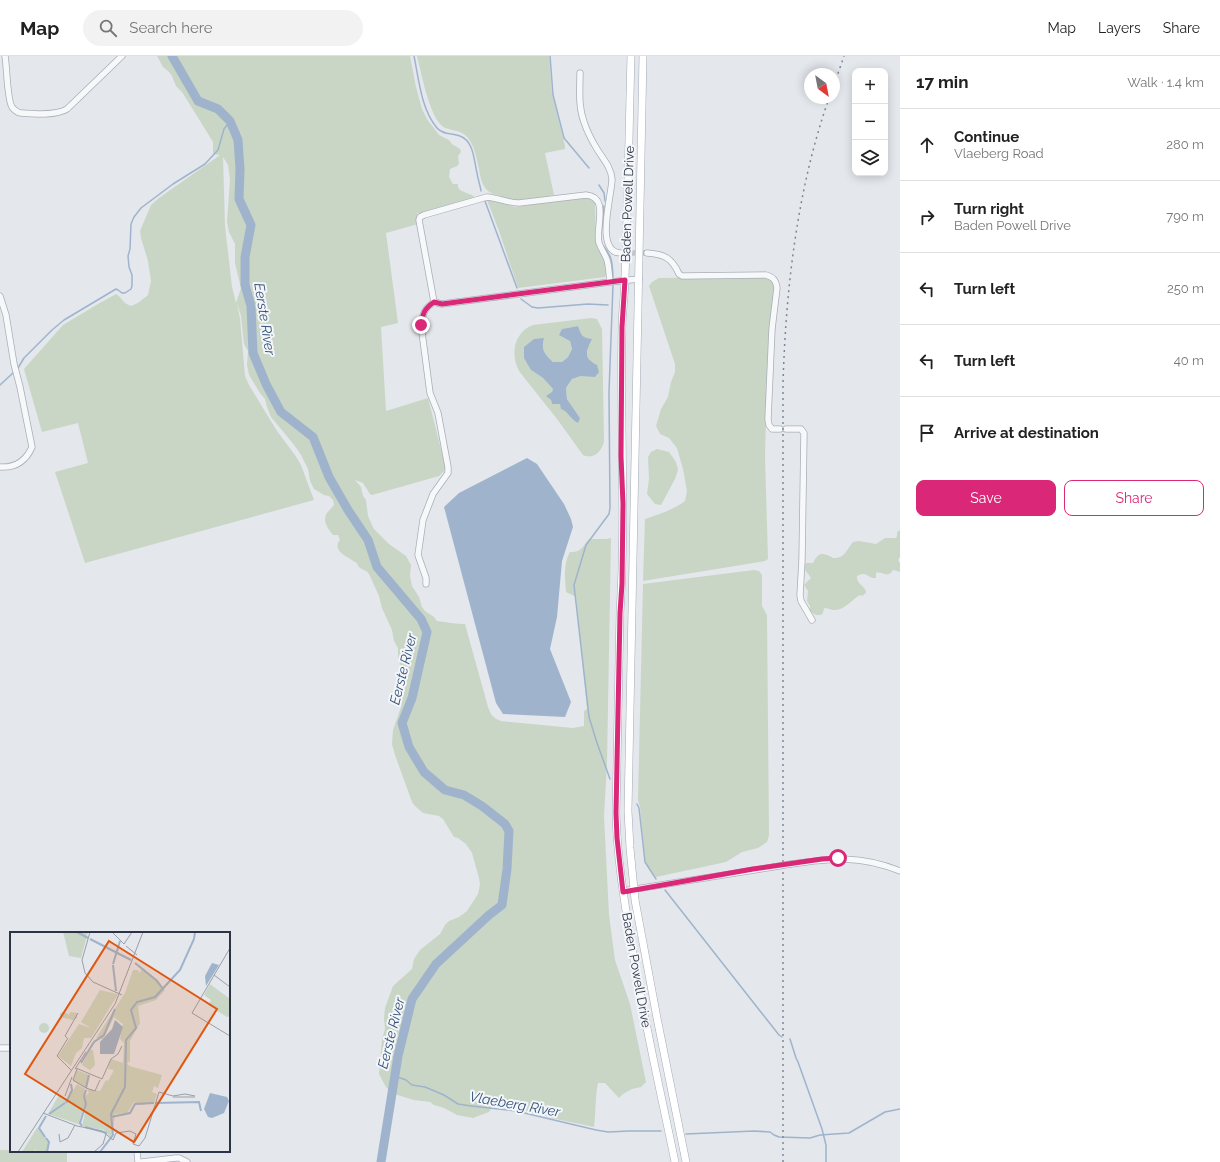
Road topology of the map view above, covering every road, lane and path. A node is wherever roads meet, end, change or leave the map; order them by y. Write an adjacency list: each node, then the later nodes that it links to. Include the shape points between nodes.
1 (5, 56): 2 (street, via 13,108 20,113 50,113 68,109)
2 (122, 56)
3 (631, 56): 11 (main road, Baden Powell Drive)
4 (643, 56): 10 (main road, Baden Powell Drive)
5 (580, 73): 7 (street, via 583,121 611,172)
6 (598, 201): 7 (street); 12 (street, via 599,243 607,260); 14 (street, via 595,197 586,195 519,203 487,197 422,216 419,220)
7 (608, 207): 8 (street, via 607,240 611,249)
8 (621, 253)
9 (647, 253): 17 (street, via 661,255 670,260 682,276 766,275 771,276 776,282 768,419 772,428 801,429 804,433 800,595)
10 (639, 279): 11 (street); 19 (main road, Baden Powell Drive, via 628,811)
11 (625, 280): 12 (street); 20 (main road, Baden Powell Drive, via 622,327 623,504 616,813)
12 (610, 282): 14 (street, via 442,304)
13 (0, 296): 15 (street, via 6,314 32,447 29,454 17,465)
14 (434, 302): 16 (street, via 422,314 421,325 430,392 438,413 448,473 433,494 423,520 418,556)
15 (0, 467)
16 (426, 584)
17 (812, 620)
18 (900, 871): 19 (street, bridge, via 871,862 822,859)
19 (634, 889): 20 (street); 26 (main road, Baden Powell Drive)
20 (623, 892): 25 (main road, Baden Powell Drive, via 640,994)
21 (137, 1152): 22 (street)
22 (138, 1162)
23 (142, 1162): 24 (street, via 176,1158)
24 (187, 1162)
25 (675, 1162)
26 (686, 1162)

